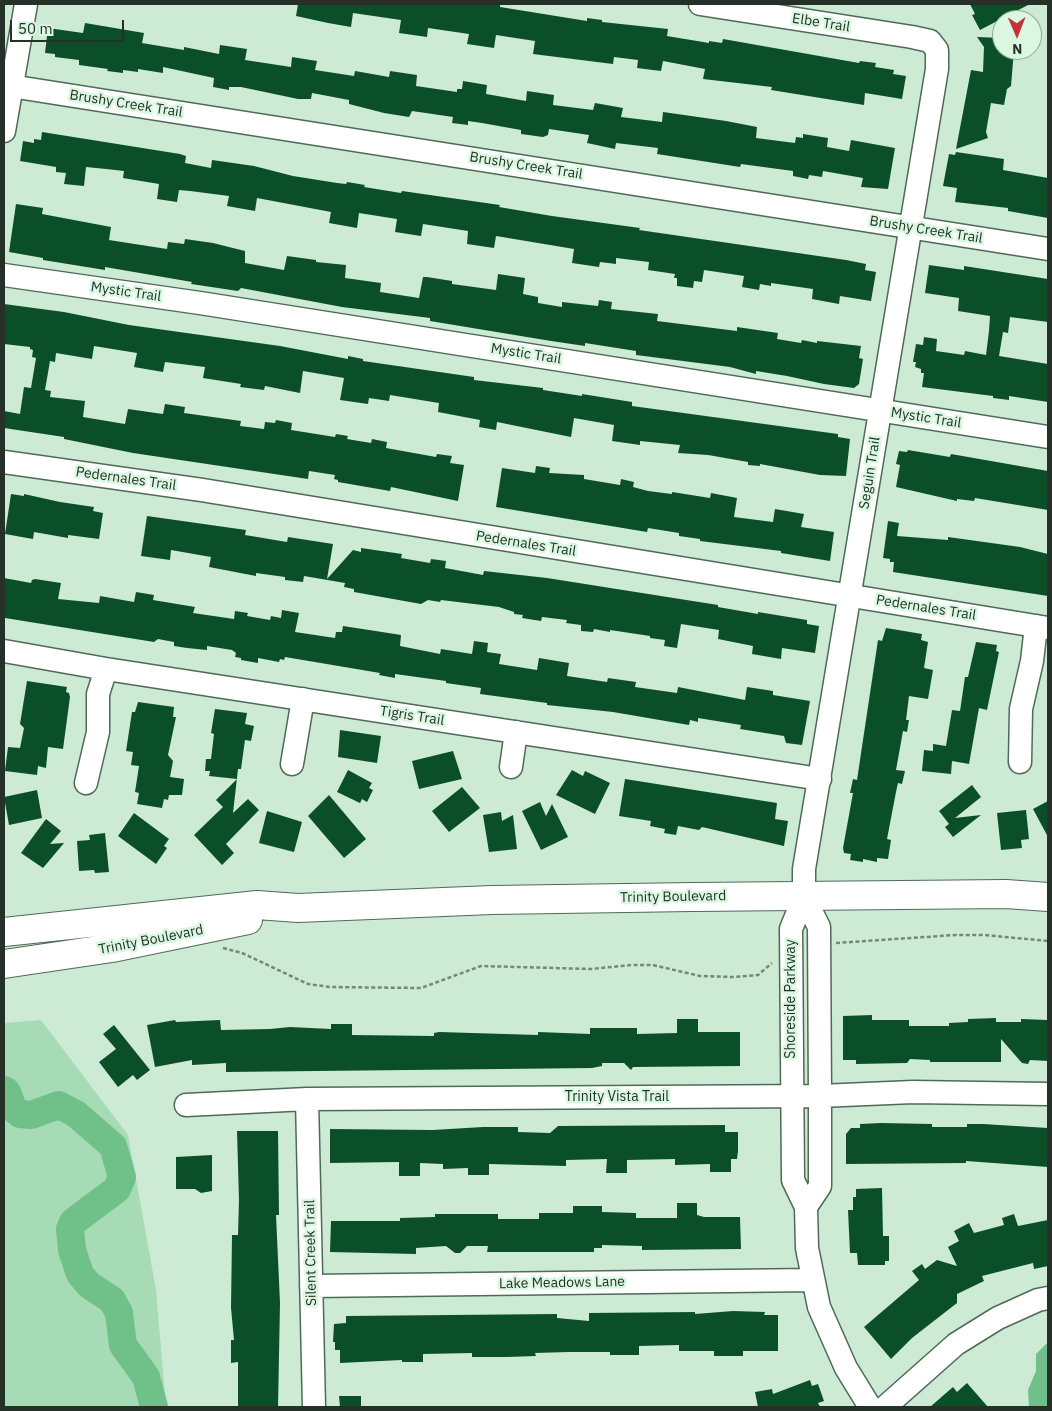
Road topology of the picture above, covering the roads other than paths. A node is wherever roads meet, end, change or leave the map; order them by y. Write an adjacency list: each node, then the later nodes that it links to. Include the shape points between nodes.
1 (26, 4): 4 (street)
2 (700, 4): 3 (street, Elbe Trail)
3 (912, 37): 6 (street, Seguin Trail, via 930,41 938,50)
4 (7, 85): 5 (street); 6 (street, Brushy Creek Trail)
5 (4, 130)
6 (912, 227): 7 (street, Brushy Creek Trail); 9 (street, Seguin Trail)
7 (1048, 249)
8 (4, 274): 9 (street, Mystic Trail)
9 (880, 410): 10 (street, Mystic Trail); 12 (street, Seguin Trail)
10 (1048, 437)
11 (4, 462): 12 (street, Pedernales Trail, via 202,490)
12 (850, 596): 13 (street, Pedernales Trail); 21 (street, Seguin Trail)
13 (1042, 627): 18 (street, via 1021,709)
14 (4, 651): 15 (street, Tigris Trail)
15 (106, 669): 16 (street, Tigris Trail); 22 (street, via 98,694 98,732)
16 (303, 699): 17 (street, Tigris Trail); 19 (street)
17 (516, 732): 20 (street); 21 (street, Tigris Trail)
18 (1020, 762)
19 (292, 764)
20 (511, 767)
21 (820, 779): 23 (street, Seguin Trail, via 804,869)
22 (86, 783)
23 (804, 897): 24 (main road, Trinity Boulevard, via 1006,894); 25 (main road, Trinity Boulevard, via 492,900); 29 (street, Shoreside Parkway, via 791,929); 30 (street, Shoreside Parkway, via 819,927)
24 (1048, 897)
25 (298, 908): 26 (main road, Trinity Boulevard, via 239,906); 27 (main road, Trinity Boulevard, via 112,948)
26 (4, 932)
27 (4, 964)
28 (1048, 1094): 30 (street, Trinity Vista Trail, via 913,1092)
29 (791, 1096): 30 (street, Trinity Vista Trail); 31 (street, Trinity Vista Trail); 33 (street, Shoreside Parkway, via 793,1180)
30 (820, 1096): 33 (street, Shoreside Parkway, via 820,1186)
31 (307, 1099): 32 (street, Trinity Vista Trail); 35 (street, Silent Creek Trail)
32 (186, 1105)
33 (806, 1208): 34 (street, Shoreside Parkway)
34 (812, 1280): 35 (street, Lake Meadows Lane); 38 (street, Shoreside Parkway, via 846,1368)
35 (311, 1286): 37 (street, Silent Creek Trail)
36 (1048, 1298): 39 (street, via 998,1318 956,1344)
37 (314, 1407)
38 (870, 1407)
39 (885, 1407)

